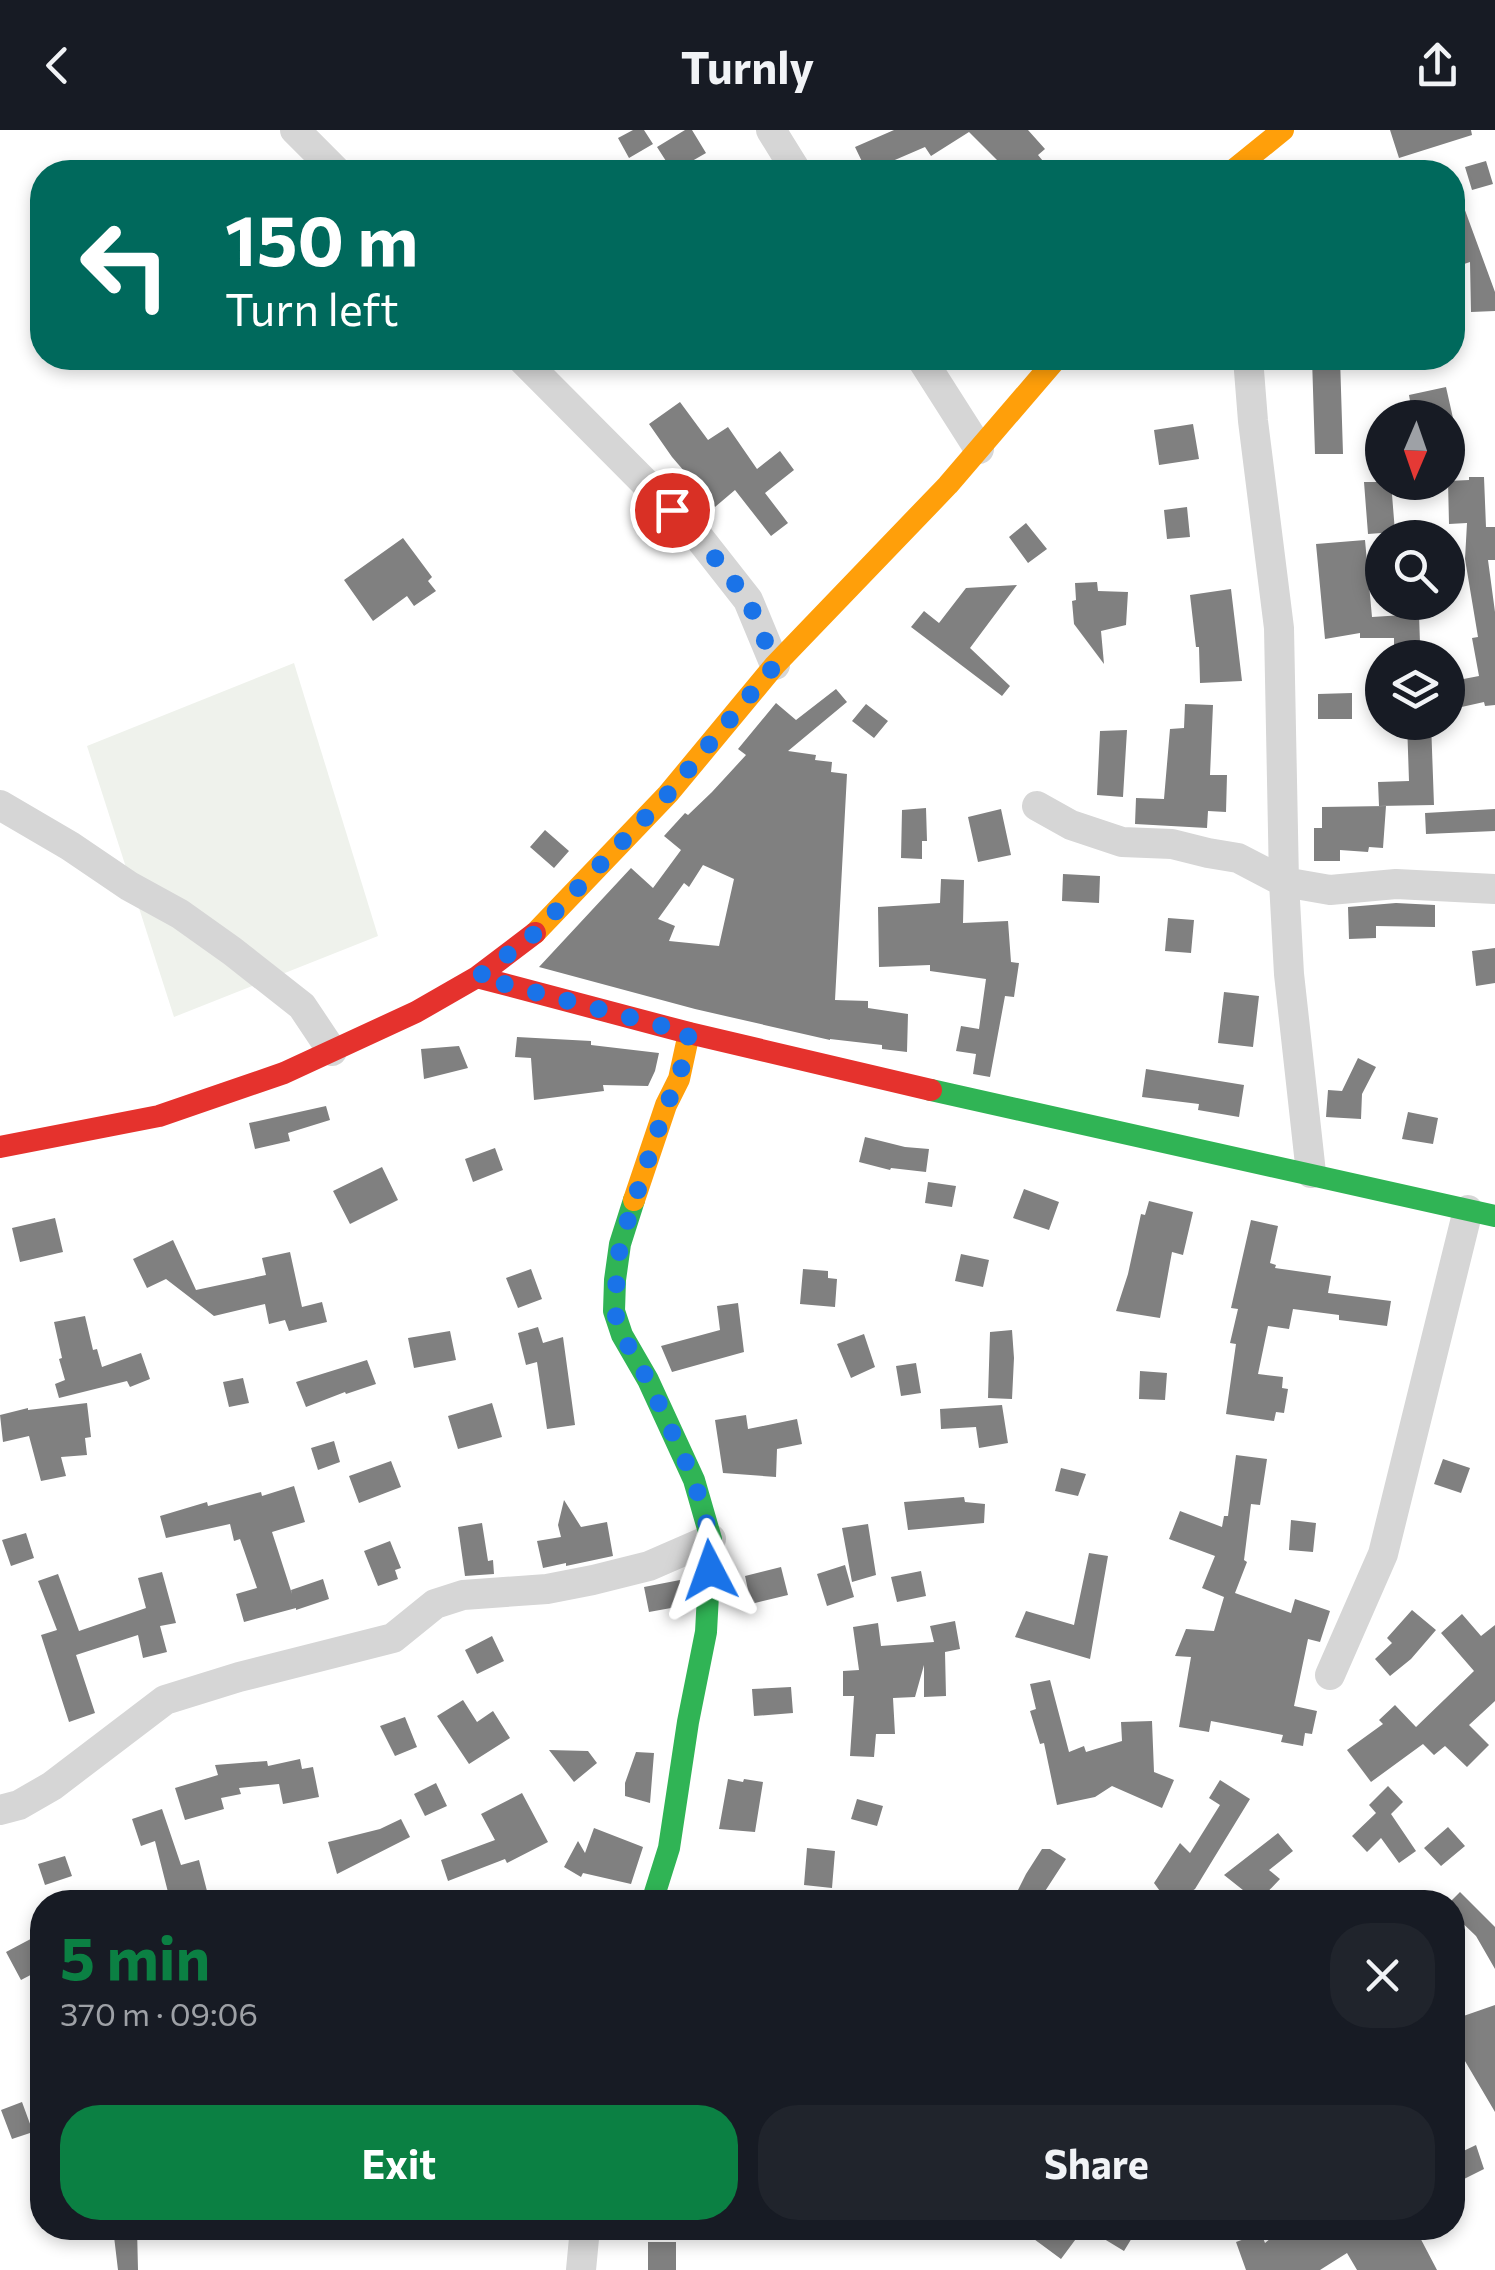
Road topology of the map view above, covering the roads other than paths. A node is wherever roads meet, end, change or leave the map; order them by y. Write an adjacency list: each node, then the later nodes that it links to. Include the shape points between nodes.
1 (295, 130): 4 (street)
2 (772, 130): 5 (street)
3 (1269, 135): 6 (street)
4 (325, 160)
5 (791, 160)
6 (1244, 160)
7 (533, 370): 12 (street, via 697,535 748,600)
8 (928, 370): 11 (street)
9 (1047, 370): 11 (street)
10 (1249, 370): 15 (street, via 1279,628)
11 (978, 449): 12 (street)
12 (775, 665): 17 (street, via 668,794 531,937)
13 (0, 804): 19 (street, via 232,950 302,1006)
14 (1037, 806): 15 (street, via 1122,842 1238,858)
15 (1284, 882): 16 (street, via 1330,890 1396,884); 21 (street)
16 (1495, 889)
17 (478, 977): 18 (street); 19 (street)
18 (689, 1033): 21 (street); 23 (street, via 620,1244 614,1310 694,1480)
19 (332, 1052): 20 (street, via 159,1116)
20 (0, 1147)
21 (1311, 1173): 22 (street)
22 (1482, 1213): 24 (street, via 1383,1554)
23 (711, 1539): 25 (street, via 649,1566 593,1580 463,1595 435,1604 393,1638 165,1700 52,1786); 26 (street, via 706,1632)
24 (1330, 1675)
25 (0, 1810)
26 (656, 1890)
27 (584, 2240): 28 (street)
28 (581, 2270)

